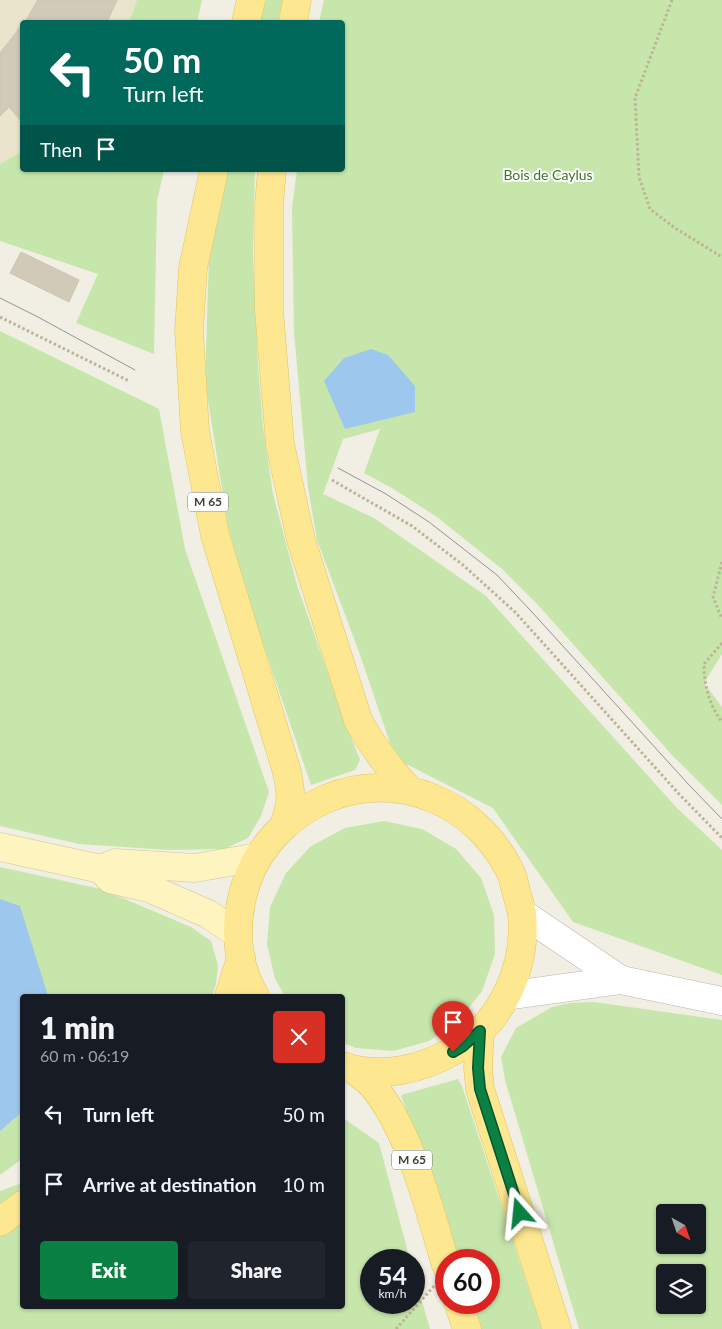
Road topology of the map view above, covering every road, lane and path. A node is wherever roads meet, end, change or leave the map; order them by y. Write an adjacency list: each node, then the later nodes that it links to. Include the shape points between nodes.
1 (250, 0): 4 (main road)
2 (297, 0): 5 (main road)
3 (672, 0): 8 (path, via 635,98 639,177 650,209)
4 (246, 20)
5 (293, 20)
6 (214, 172): 17 (main road, M 65, via 192,268 189,331 195,431 215,535 287,772 291,805)
7 (272, 172): 16 (main road, via 269,310 280,444 301,540 358,720 370,743)
8 (722, 257)
9 (0, 317): 10 (path)
10 (129, 381)
11 (332, 480): 18 (path, via 412,526 463,565 515,612)
12 (722, 562): 13 (path, via 713,597)
13 (722, 619)
14 (722, 643): 15 (path, via 704,664 704,683)
15 (722, 722)
16 (409, 790): 17 (main road, via 375,787 342,793 311,805); 22 (main road, via 451,805 485,833 510,870)
17 (284, 826): 20 (main road)
18 (722, 838)
19 (0, 847): 21 (main road)
20 (258, 857): 21 (main road, via 195,868 115,863); 23 (main road, via 246,881 240,907)
21 (101, 869): 23 (main road, via 110,879 149,888 208,914)
22 (522, 913): 24 (street); 27 (main road, via 517,970)
23 (239, 946): 25 (main road); 26 (main road)
24 (621, 980): 27 (street); 28 (street)
25 (229, 994)
26 (254, 994)
27 (506, 996): 29 (main road)
28 (722, 1001)
29 (480, 1031): 30 (main road, via 443,1058 421,1066 384,1072); 38 (main road, via 480,1089)
30 (348, 1068): 33 (main road, M 65, via 373,1086 403,1136)
31 (20, 1207): 32 (main road)
32 (0, 1222)
33 (437, 1249)
34 (435, 1282): 36 (path)
35 (462, 1314): 37 (main road)
36 (396, 1329)
37 (467, 1329)
38 (557, 1329)

